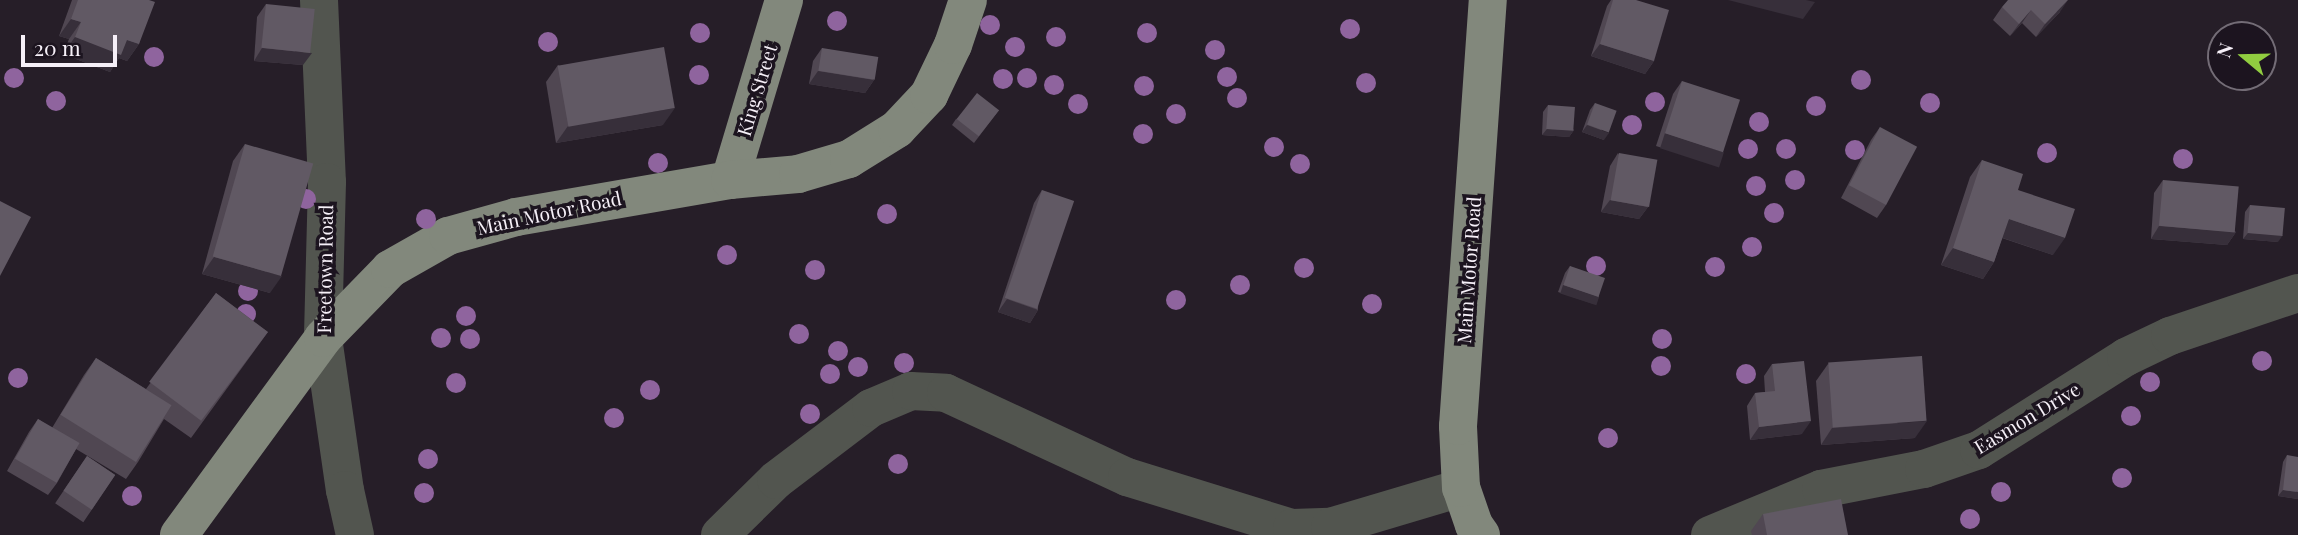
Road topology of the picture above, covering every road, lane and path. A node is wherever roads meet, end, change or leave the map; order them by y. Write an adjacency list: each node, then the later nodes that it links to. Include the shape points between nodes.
1 (319, 0): 7 (street, Freetown Road, via 327,182)
2 (783, 0): 5 (main road, King Street)
3 (968, 0): 5 (main road, Main Motor Road, via 929,95 897,129 849,159 798,174)
4 (1488, 0): 8 (main road, Main Motor Road, via 1458,426)
5 (730, 180): 7 (main road, Main Motor Road, via 516,217 448,236 390,269)
6 (2298, 293): 13 (street, Easmon Drive, via 2170,336 2126,357 1979,450 1924,469 1821,489)
7 (323, 338): 9 (main road, Main Motor Road); 10 (street, Freetown Road)
8 (1461, 488): 11 (street, via 1330,527 1292,528 1127,477 946,393 911,391 871,408 776,480); 12 (main road, Main Motor Road)
9 (179, 535)
10 (355, 535)
11 (720, 535)
12 (1481, 535)
13 (1710, 535)

